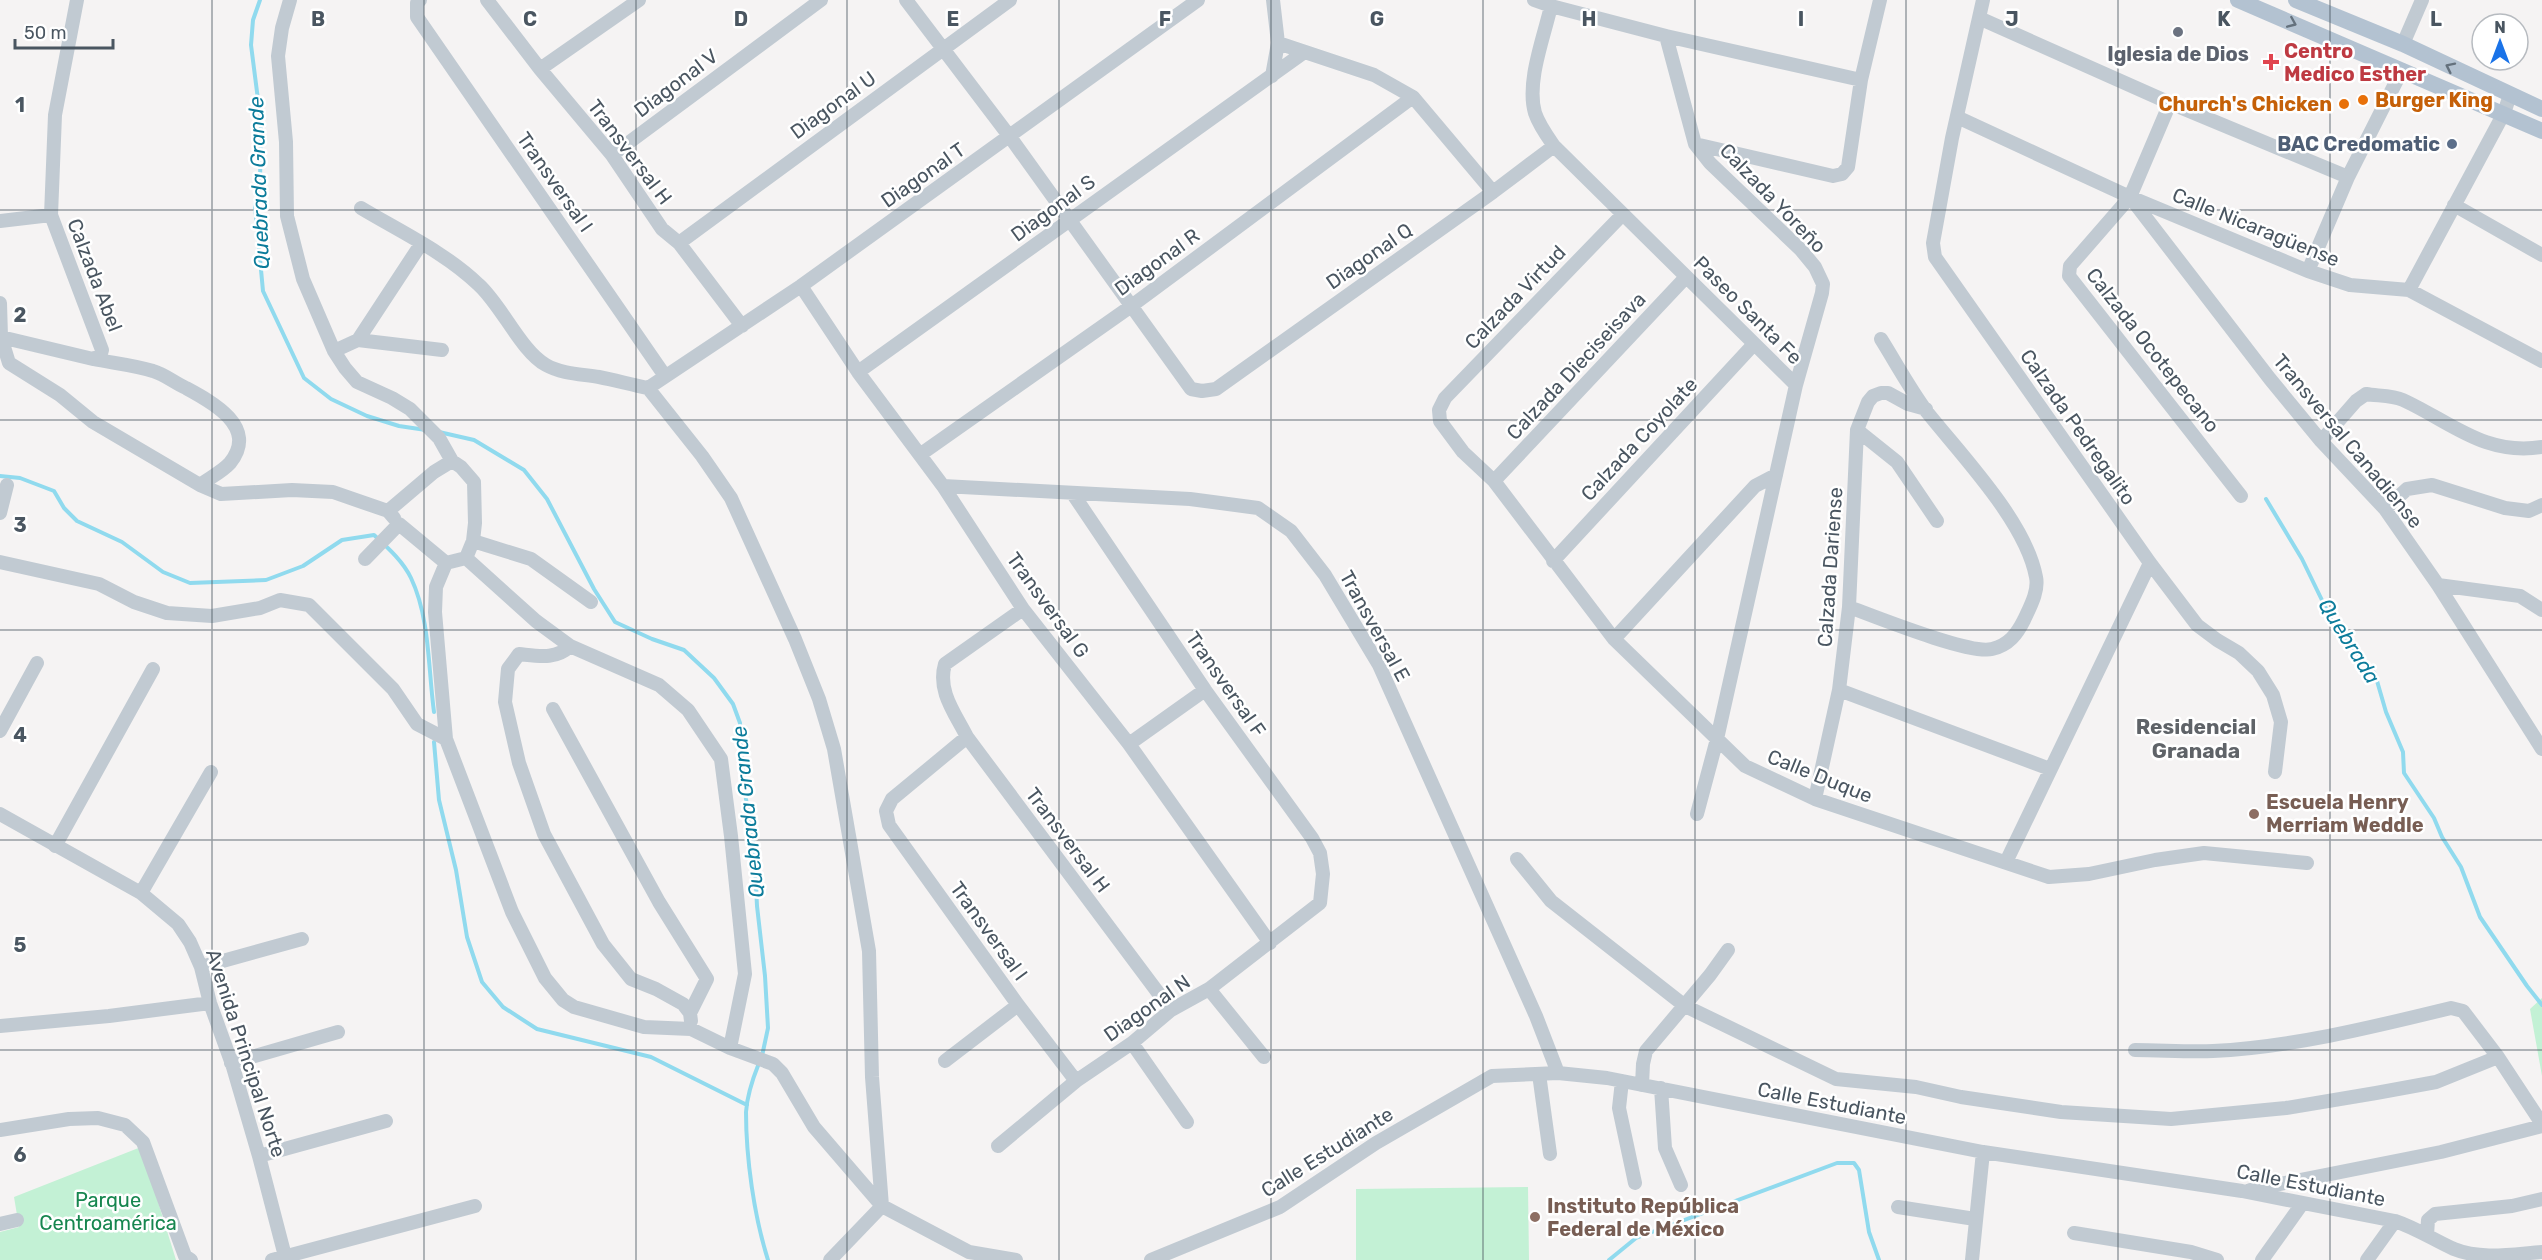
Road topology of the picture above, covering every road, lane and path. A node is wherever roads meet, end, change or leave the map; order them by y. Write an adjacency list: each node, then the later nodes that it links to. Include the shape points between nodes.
1 (77, 0): 45 (street, Calzada Abel, via 55,115)
2 (290, 0): 63 (street, via 278,56 286,142 287,216 303,279)
3 (487, 0): 24 (street, Transversal H)
4 (639, 0): 24 (street)
5 (821, 0): 38 (street, Diagonal V)
6 (906, 0): 22 (street)
7 (1010, 0): 22 (street, Diagonal U)
8 (1198, 0): 35 (street, Diagonal T)
9 (1273, 0): 20 (street)
10 (1534, 0): 17 (street)
11 (1880, 0): 27 (street)
12 (1983, 0): 18 (street, Calzada Pedregalito)
13 (2238, 0): 25 (main road, one-way to 25)
14 (2296, 0): 21 (main road)
15 (2422, 0): 21 (street)
16 (418, 5): 67 (street, Transversal I, via 417,17)
17 (1551, 6): 19 (street); 37 (street, Paseo Santa Fe, via 1533,83 1533,100 1538,120)
18 (1979, 18): 30 (street); 33 (street, Calzada Pedregalito)
19 (1666, 36): 27 (street); 36 (street)
20 (1278, 43): 23 (street); 26 (street)
21 (2403, 44): 28 (main road, one-way to 21)
22 (944, 48): 35 (street); 48 (street, Diagonal U)
23 (1303, 52): 26 (street, Diagonal S); 29 (street, via 1374,75)
24 (540, 69): 38 (street, Transversal H)
25 (2402, 70): 32 (main road); 39 (street)
26 (1272, 76): 46 (street, Diagonal S)
27 (1862, 80): 36 (street, via 1848,167 1842,174 1833,176)
28 (2510, 95): 31 (main road); 32 (street)
29 (1413, 97): 40 (street); 56 (street, Diagonal R)
30 (2170, 103): 39 (street); 41 (street, Calzada Ocotepecano)
31 (2542, 109)
32 (2504, 113): 34 (main road); 42 (street)
33 (1957, 117): 41 (street, Calle Nicaragüense); 96 (street, Calzada Pedregalito, via 1934,243 1935,257)
34 (2542, 131)
35 (1010, 137): 46 (street); 53 (street, Diagonal T)
36 (1695, 144): 68 (street, Calzada Yoreño, via 1815,267 1822,293)
37 (1554, 146): 40 (street, Diagonal Q); 44 (street, Paseo Santa Fe)
38 (612, 155): 48 (street, Transversal H, via 662,229)
39 (2348, 177): 51 (street)
40 (1493, 192): 56 (street, Diagonal Q, via 1216,389 1191,389)
41 (2130, 197): 51 (street, Calle Nicaragüense); 73 (street, Transversal Canadiense); 83 (street, Calzada Ocotepecano, via 2070,266 2069,276)
42 (2454, 205): 50 (street); 54 (street)
43 (361, 208): 49 (street)
44 (1623, 214): 52 (street, Paseo Santa Fe); 71 (street, Calzada Virtud, via 1445,398)
45 (51, 215): 47 (street); 64 (street, Calzada Abel, via 98,335 102,350)
46 (1069, 220): 56 (street); 66 (street, Diagonal S)
47 (0, 221)
48 (679, 243): 57 (street, Transversal H)
49 (421, 244): 60 (street); 69 (street, via 460,267 481,286 544,365)
50 (2542, 255)
51 (2308, 271): 54 (street, Calle Nicaragüense, via 2350,285)
52 (1686, 277): 61 (street, Paseo Santa Fe); 78 (street, Calzada Dieciseisava)
53 (801, 286): 57 (street, Diagonal T); 66 (street, Transversal G)
54 (2409, 290): 65 (street, Calle Nicaragüense)
55 (0, 303): 58 (street)
56 (1130, 307): 75 (street, Diagonal R)
57 (742, 326): 67 (street, Diagonal T)
58 (1, 337): 64 (street, Calzada Abel); 80 (street, via 9,363 60,395 93,422)
59 (1881, 339): 70 (street)
60 (358, 340): 62 (street); 63 (street)
61 (1754, 344): 68 (street, Paseo Santa Fe); 93 (street, Calzada Coyolate)
62 (442, 350)
63 (334, 351): 76 (street, via 357,382 410,409 439,438)
64 (93, 359): 80 (street, via 154,371 222,409 232,420 238,431 233,458)
65 (2542, 361)
66 (858, 372): 75 (street, Transversal G)
67 (665, 376): 69 (street, Diagonal T)
68 (1796, 385): 77 (street, Paseo Santa Fe)
69 (648, 388): 167 (street, via 731,498 795,639 834,749 869,951 872,1077)
70 (1926, 409): 72 (street, Calzada Dariense, via 1881,393 1868,402); 99 (street, via 2018,529 2037,579 2033,600 2009,643 1991,650 1926,635)
71 (1439, 410): 78 (street, Calle Duque, via 1440,421 1463,452)
72 (1857, 430): 88 (street, via 1897,462); 99 (street, Calzada Dariense)
73 (2321, 441): 74 (street, via 2366,394 2400,399 2491,445); 85 (street, Transversal Canadiense)
74 (2542, 447)
75 (921, 454): 81 (street, Transversal G)
76 (453, 461): 86 (street, via 420,482); 90 (street, via 475,488)
77 (1776, 476): 102 (street, via 1755,486); 112 (street, Paseo Santa Fe)
78 (1494, 482): 93 (street, Calle Duque)
79 (7, 485): 87 (street)
80 (200, 485): 86 (street, via 221,494 333,492)
81 (943, 486): 82 (street, Transversal E); 100 (street, Transversal G)
82 (1073, 494): 106 (street, Transversal F); 147 (street, Transversal E, via 1190,499 1258,508 1291,531 1324,575 1379,665)
83 (2241, 496)
84 (2542, 505): 85 (street, via 2529,511 2505,508 2433,484 2407,489)
85 (2385, 509): 97 (street, Transversal Canadiense)
86 (388, 512): 89 (street)
87 (0, 513)
88 (1937, 521)
89 (399, 524): 92 (street); 95 (street)
90 (473, 542): 91 (street); 98 (street, via 531,559)
91 (466, 558): 95 (street); 103 (street)
92 (365, 559)
93 (1553, 561): 102 (street, Calle Duque)
94 (0, 562): 111 (street, via 99,584 134,602 168,613 212,616 260,608 280,600 309,605 393,689 417,724)
95 (446, 563): 111 (street, via 436,587 435,612)
96 (2150, 563): 115 (street); 117 (street, Calzada Pedregalito, via 2197,625 2239,653 2258,671 2273,695 2281,722)
97 (2438, 585): 101 (street, via 2520,596); 114 (street, Transversal Canadiense)
98 (591, 602)
99 (1850, 608): 107 (street, Calzada Dariense)
100 (1023, 609): 110 (street, Transversal H, via 945,664 943,689); 113 (street, Transversal G)
101 (2542, 610)
102 (1614, 639): 112 (street, Calle Duque)
103 (570, 646): 136 (street, via 561,654 519,654 508,669 505,702 519,763 544,834 603,944 631,979 683,1004); 141 (street, via 659,685 688,710 721,759 745,974)
104 (37, 663): 109 (street)
105 (153, 669): 121 (street)
106 (1205, 690): 113 (street); 126 (street, Transversal F, via 1316,845 1323,874)
107 (1839, 690): 115 (street); 118 (street, Calzada Dariense)
108 (553, 709): 136 (street, via 659,902 707,979)
109 (0, 731)
110 (967, 737): 133 (street, Transversal I, via 892,799 886,811 889,825); 135 (street, Transversal H)
111 (446, 739): 138 (street, via 512,912 554,991 574,1007 644,1027)
112 (1717, 739): 118 (street, Calle Duque, via 1745,766); 120 (street, Paseo Santa Fe)
113 (1129, 744): 128 (street, Transversal G)
114 (2542, 749)
115 (2050, 769): 123 (street)
116 (211, 772): 125 (street)
117 (2276, 772)
118 (1815, 799): 123 (street, Calle Duque)
119 (0, 814): 121 (street, Avenida Principal Norte)
120 (1697, 814)
121 (55, 846): 125 (street, Avenida Principal Norte)
122 (1517, 859): 134 (street, via 1551,901)
123 (2006, 862): 124 (street, Calle Duque, via 2049,877 2204,854)
124 (2307, 862)
125 (141, 893): 130 (street, Avenida Principal Norte, via 178,924)
126 (1320, 903): 128 (street, Diagonal N)
127 (302, 939): 130 (street)
128 (1270, 943): 131 (street, Diagonal N)
129 (1728, 950): 134 (street)
130 (201, 967): 132 (street, Avenida Principal Norte)
131 (1209, 989): 135 (street, Diagonal N); 143 (street)
132 (210, 1003): 137 (street); 146 (street, Avenida Principal Norte)
133 (1018, 1005): 145 (street); 149 (street, Transversal I)
134 (1685, 1006): 144 (street, via 1836,1079 1916,1087 2072,1113 2171,1119 2286,1108 2436,1082); 151 (street, via 1646,1051)
135 (1171, 1010): 140 (street, Diagonal N)
136 (690, 1013): 138 (street)
137 (0, 1026)
138 (691, 1029): 141 (street)
139 (338, 1032): 146 (street)
140 (1132, 1043): 149 (street, Diagonal N); 154 (street)
141 (730, 1048): 167 (street, via 773,1064 782,1073 814,1127)
142 (2135, 1050): 144 (street, via 2212,1051 2273,1045 2451,1008 2463,1011)
143 (1264, 1058)
144 (2498, 1058): 155 (street)
145 (945, 1061)
146 (231, 1063): 160 (street, Avenida Principal Norte)
147 (1558, 1073): 148 (street, Calle Estudiante); 150 (street, Calle Estudiante)
148 (1539, 1074): 159 (street); 181 (street, Calle Estudiante, via 1492,1076 1376,1143 1280,1207)
149 (1076, 1081): 157 (street, Diagonal N)
150 (1622, 1081): 151 (street, Calle Estudiante); 161 (street, via 1619,1108)
151 (1642, 1085): 152 (street, Calle Estudiante)
152 (1661, 1088): 158 (street, Calle Estudiante); 162 (street, via 1665,1148)
153 (386, 1121): 160 (street)
154 (1187, 1122)
155 (2542, 1125): 163 (street, via 2441,1152)
156 (0, 1130): 178 (street, via 69,1119 98,1118 124,1125 144,1142 185,1256)
157 (998, 1146)
158 (1983, 1152): 163 (street, Calle Estudiante); 169 (street)
159 (1550, 1154)
160 (260, 1156): 177 (street, Avenida Principal Norte)
161 (1635, 1183)
162 (1681, 1185)
163 (2242, 1191): 165 (street, Calle Estudiante)
164 (2542, 1199): 174 (street, via 2435,1214 2428,1220)
165 (2302, 1204): 171 (street, Calle Estudiante); 184 (street)
166 (475, 1206): 177 (street)
167 (882, 1206): 179 (street); 180 (street, via 969,1252)
168 (1898, 1207): 169 (street)
169 (1975, 1219): 182 (street)
170 (16, 1220): 172 (street)
171 (2395, 1221): 174 (street, Calle Estudiante); 185 (street)
172 (0, 1224)
173 (2074, 1233): 183 (street, via 2191,1252)
174 (2427, 1234): 176 (street, Calle Estudiante, via 2456,1250)
175 (2542, 1252): 176 (street, Calle Estudiante)
176 (2490, 1258)
177 (281, 1259)
178 (191, 1260)
179 (830, 1260)
180 (1016, 1260)
181 (1151, 1260)
182 (1972, 1260)
183 (2217, 1260)
184 (2262, 1260)
185 (2367, 1260)

